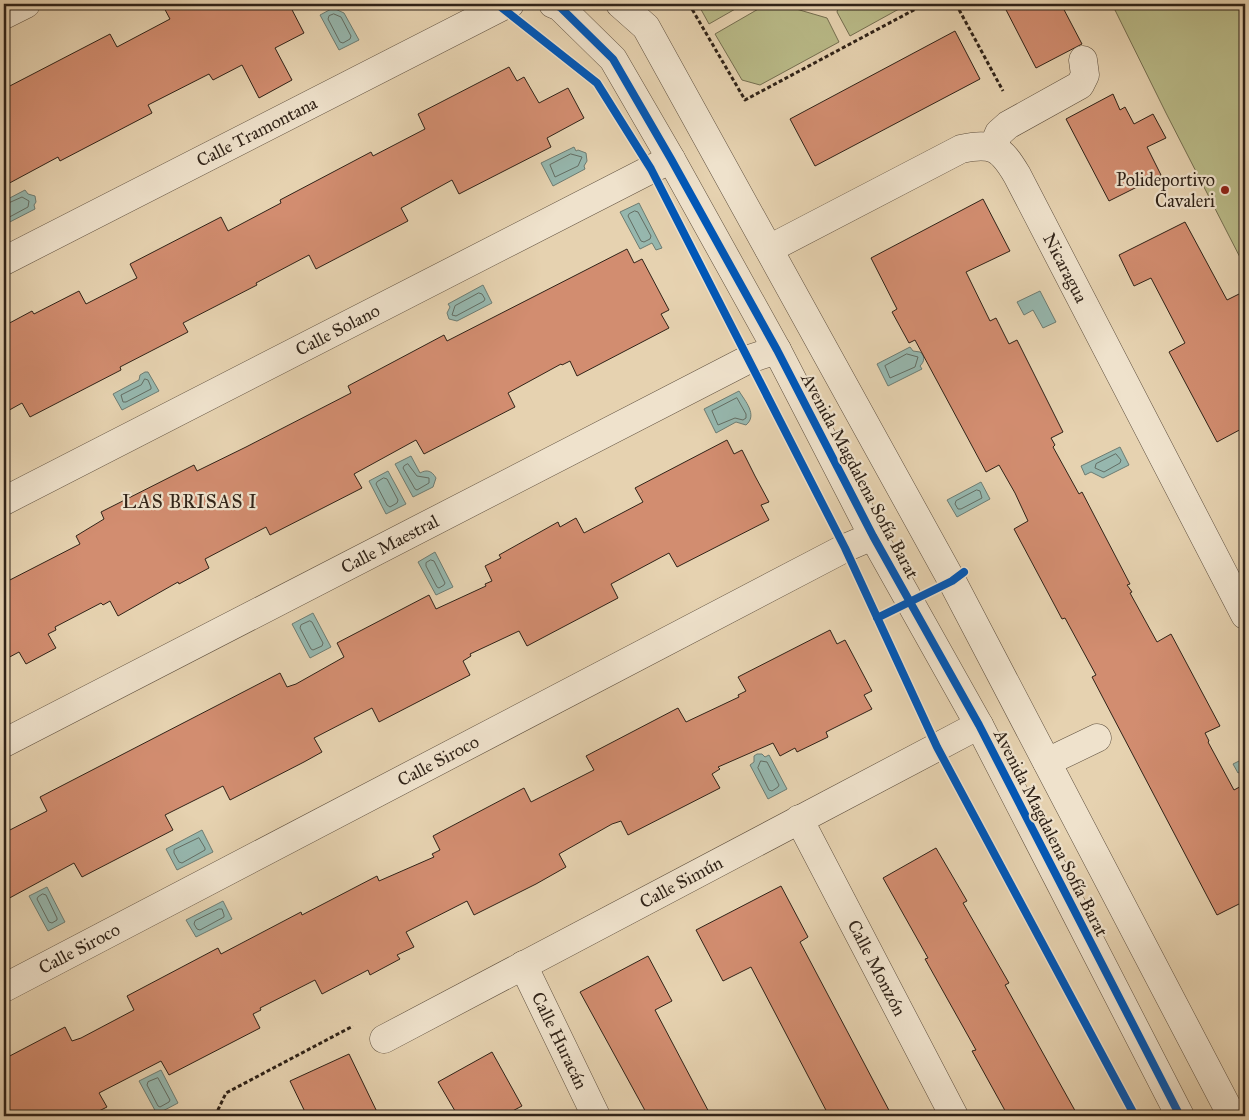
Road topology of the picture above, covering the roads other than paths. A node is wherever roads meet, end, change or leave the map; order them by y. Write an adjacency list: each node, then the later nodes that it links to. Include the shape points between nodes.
1 (26, 4): 5 (street)
2 (510, 4): 10 (street, Calle Tramontana)
3 (620, 4): 9 (street, Avenida Magdalena Sofía Barat, via 646,26)
4 (553, 5): 8 (street, Avenida Magdalena Sofía Barat, via 613,59)
5 (4, 15)
6 (1083, 60): 7 (street, via 1085,75 1080,85 1008,124)
7 (993, 147): 9 (street, via 961,149); 14 (street, Nicaragua, via 1007,158 1017,175)
8 (671, 159): 11 (street, Avenida Magdalena Sofía Barat); 12 (street, Calle Solano)
9 (768, 249): 18 (street, Avenida Magdalena Sofía Barat, via 952,581)
10 (4, 261)
11 (777, 350): 13 (street, Avenida Magdalena Sofía Barat); 17 (street, Calle Maestral, via 748,359)
12 (4, 501)
13 (873, 536): 15 (street, Avenida Magdalena Sofía Barat); 21 (street, Calle Siroco)
14 (1245, 614)
15 (979, 725): 19 (street, Calle Simún); 25 (street, Avenida Magdalena Sofía Barat)
16 (1097, 738): 18 (street)
17 (4, 743)
18 (1047, 762): 26 (street, Avenida Magdalena Sofía Barat)
19 (799, 819): 20 (street, Calle Simún); 24 (street, Calle Monzón)
20 (523, 965): 22 (street, Calle Simún); 23 (street, Calle Huracán)
21 (4, 988)
22 (384, 1039)
23 (596, 1116)
24 (954, 1116)
25 (1180, 1116)
26 (1232, 1116)

